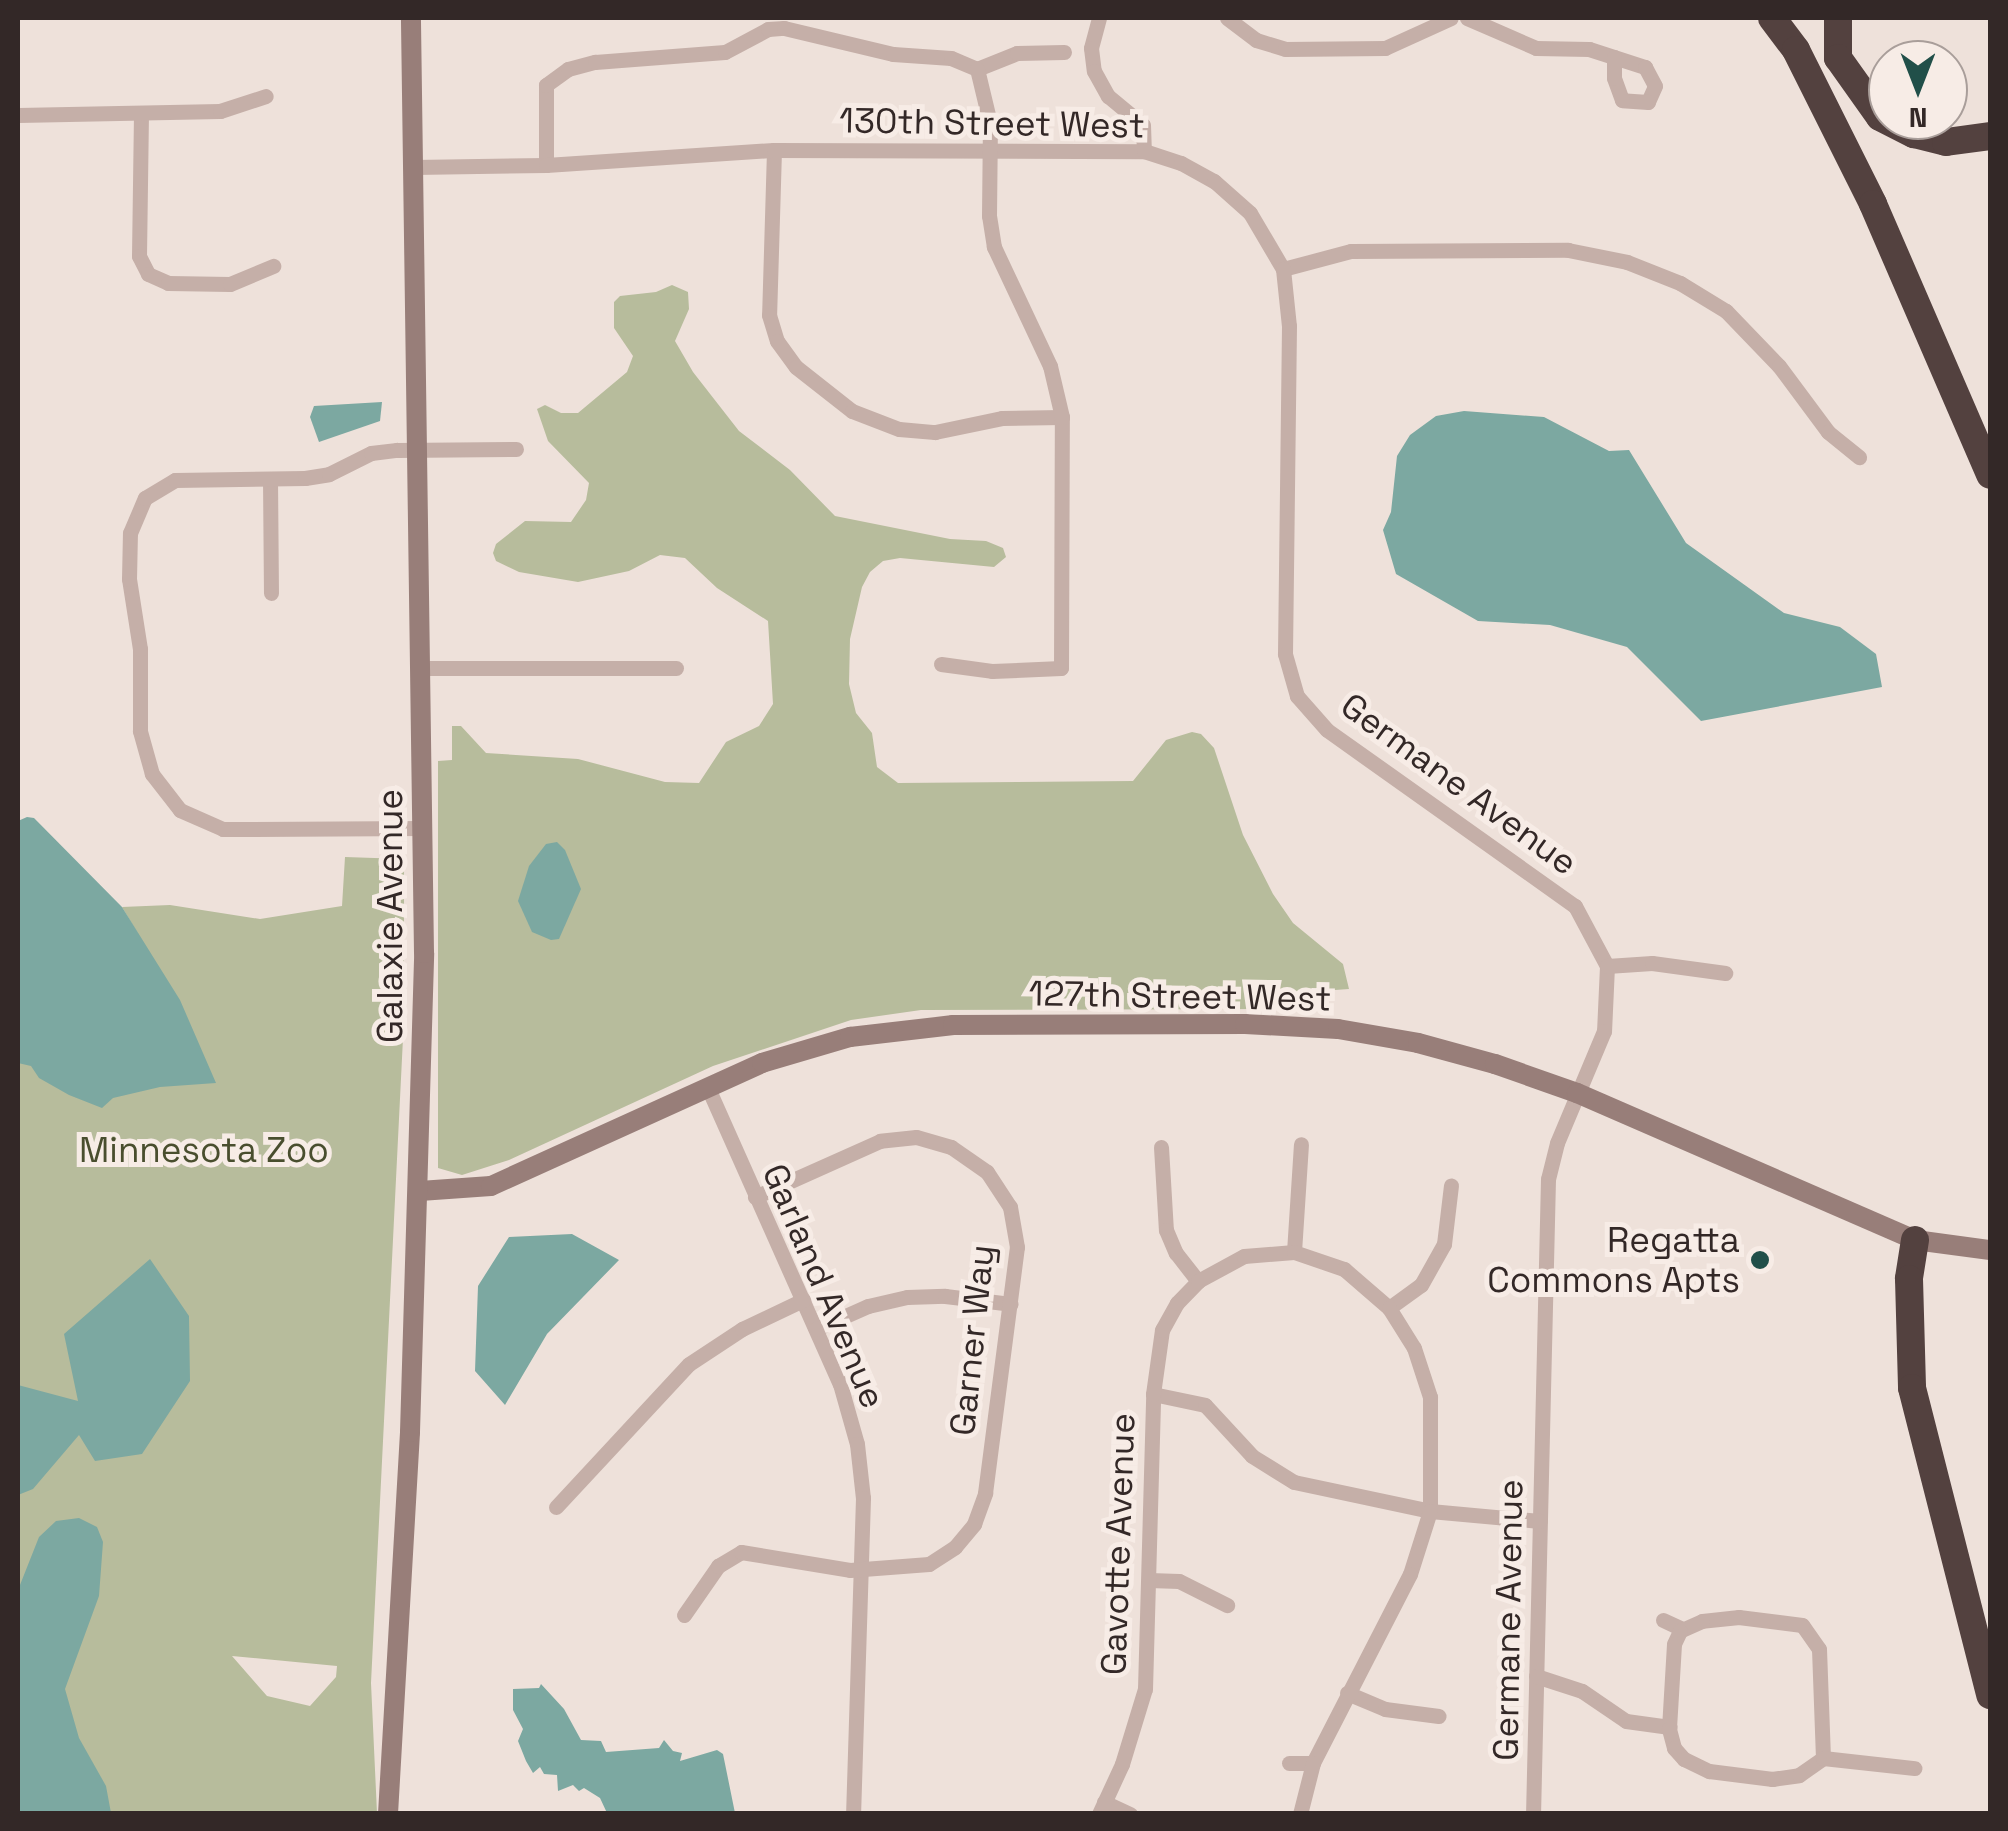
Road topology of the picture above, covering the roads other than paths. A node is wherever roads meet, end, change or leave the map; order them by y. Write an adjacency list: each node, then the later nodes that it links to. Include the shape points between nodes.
1 (411, 18): 21 (street, Galaxie Avenue)
2 (1099, 18): 19 (street, via 1090,48 1094,71 1108,96 1144,125)
3 (1227, 18): 4 (street, via 1256,40 1285,49 1385,48)
4 (1451, 18)
5 (1467, 18): 10 (street, via 1536,48 1589,49)
6 (1772, 18): 15 (highway)
7 (1820, 18): 15 (highway)
8 (1838, 18): 16 (highway, via 1838,58 1880,117 1946,142)
9 (1064, 52): 11 (street, via 1016,54)
10 (1614, 57)
11 (977, 69): 17 (street); 20 (street, via 951,58 893,54 784,28 768,29 725,52 595,62 568,69 546,85)
12 (266, 96): 13 (street, via 220,111)
13 (141, 112): 14 (street); 22 (street, via 139,256 148,274 168,283 230,284)
14 (18, 115)
15 (1834, 126): 28 (highway)
16 (1990, 136)
17 (991, 149): 18 (street, 130th Street West); 19 (street, 130th Street West); 24 (street, via 994,247 1050,366)
18 (774, 150): 20 (street, 130th Street West); 24 (street, via 769,315 796,367 852,411 899,430)
19 (1144, 152): 23 (street, 130th Street West, via 1214,180 1250,213)
20 (546, 165): 21 (street, 130th Street West)
21 (414, 167): 26 (street, Galaxie Avenue)
22 (274, 266)
23 (1283, 269): 27 (street, via 1350,251 1568,250 1626,262 1726,311 1828,432); 35 (street, Germane Avenue, via 1289,326 1285,654 1297,696 1327,730 1576,906)
24 (1062, 417): 31 (street, via 1061,668 992,672)
25 (516, 449): 26 (street)
26 (419, 450): 29 (street, via 371,453 328,474); 32 (street, Galaxie Avenue)
27 (1860, 457)
28 (1990, 475)
29 (270, 480): 30 (street); 34 (street, via 175,480 158,486 135,513 129,580 140,649 140,731 152,774 180,810 222,829)
30 (271, 593)
31 (942, 664)
32 (421, 668): 33 (street); 34 (street, Galaxie Avenue)
33 (676, 668)
34 (423, 828): 42 (street, Galaxie Avenue)
35 (1607, 966): 36 (street, via 1652,963); 38 (street, Germane Avenue, via 1604,1031)
36 (1725, 973)
37 (708, 1088): 38 (street, 127th Street West, via 799,1050 894,1030 1245,1024 1418,1043); 42 (street, 127th Street West, via 491,1186); 43 (street, Garland Avenue)
38 (1578, 1093): 44 (street, 127th Street West); 55 (street, Germane Avenue, via 1548,1179)
39 (1302, 1144): 46 (street)
40 (1161, 1147): 47 (street, via 1166,1230)
41 (1451, 1185): 50 (street, via 1444,1244 1421,1285)
42 (420, 1190): 72 (street, Galaxie Avenue)
43 (755, 1196): 48 (street, Garland Avenue); 49 (street, Garner Way, via 880,1140 916,1138 951,1146 987,1172 1010,1207 1017,1247)
44 (1915, 1240): 45 (street, 127th Street West); 64 (highway, via 1909,1279 1912,1388)
45 (1990, 1250)
46 (1294, 1252): 47 (street, via 1244,1256); 50 (street, via 1344,1269)
47 (1198, 1280): 52 (street, Gavotte Avenue, via 1162,1330)
48 (803, 1300): 51 (street, Garland Avenue); 53 (street, via 688,1364)
49 (1010, 1304): 51 (street, via 908,1297); 56 (street, Garner Way, via 985,1493 974,1524 955,1548 929,1564)
50 (1390, 1308): 54 (street, via 1414,1348 1430,1397)
51 (816, 1329): 56 (street, Garland Avenue, via 856,1444)
52 (1153, 1394): 54 (street, via 1205,1405 1252,1456 1294,1482); 57 (street, Gavotte Avenue)
53 (556, 1507)
54 (1430, 1511): 55 (street); 63 (street, via 1410,1574)
55 (1540, 1521): 62 (street, Germane Avenue)
56 (862, 1570): 59 (street, Garner Way, via 741,1552 718,1566); 73 (street, Garland Avenue)
57 (1149, 1580): 58 (street, via 1179,1581); 71 (street, Gavotte Avenue, via 1144,1689)
58 (1226, 1605)
59 (684, 1615)
60 (1663, 1620): 61 (street)
61 (1682, 1629): 66 (street, via 1674,1644); 67 (street, via 1738,1617 1802,1625 1819,1649)
62 (1536, 1676): 66 (street, via 1582,1690 1626,1722); 76 (street, Germane Avenue)
63 (1348, 1693): 65 (street, via 1385,1709); 69 (street)
64 (1990, 1695)
65 (1439, 1716)
66 (1670, 1727): 67 (street, via 1674,1748 1709,1770 1772,1778 1799,1775)
67 (1823, 1758): 70 (street)
68 (1289, 1763): 69 (street)
69 (1313, 1763): 75 (street)
70 (1914, 1768)
71 (1101, 1808): 74 (street)
72 (388, 1814)
73 (852, 1814)
74 (1130, 1814)
75 (1300, 1814)
76 (1534, 1814)

